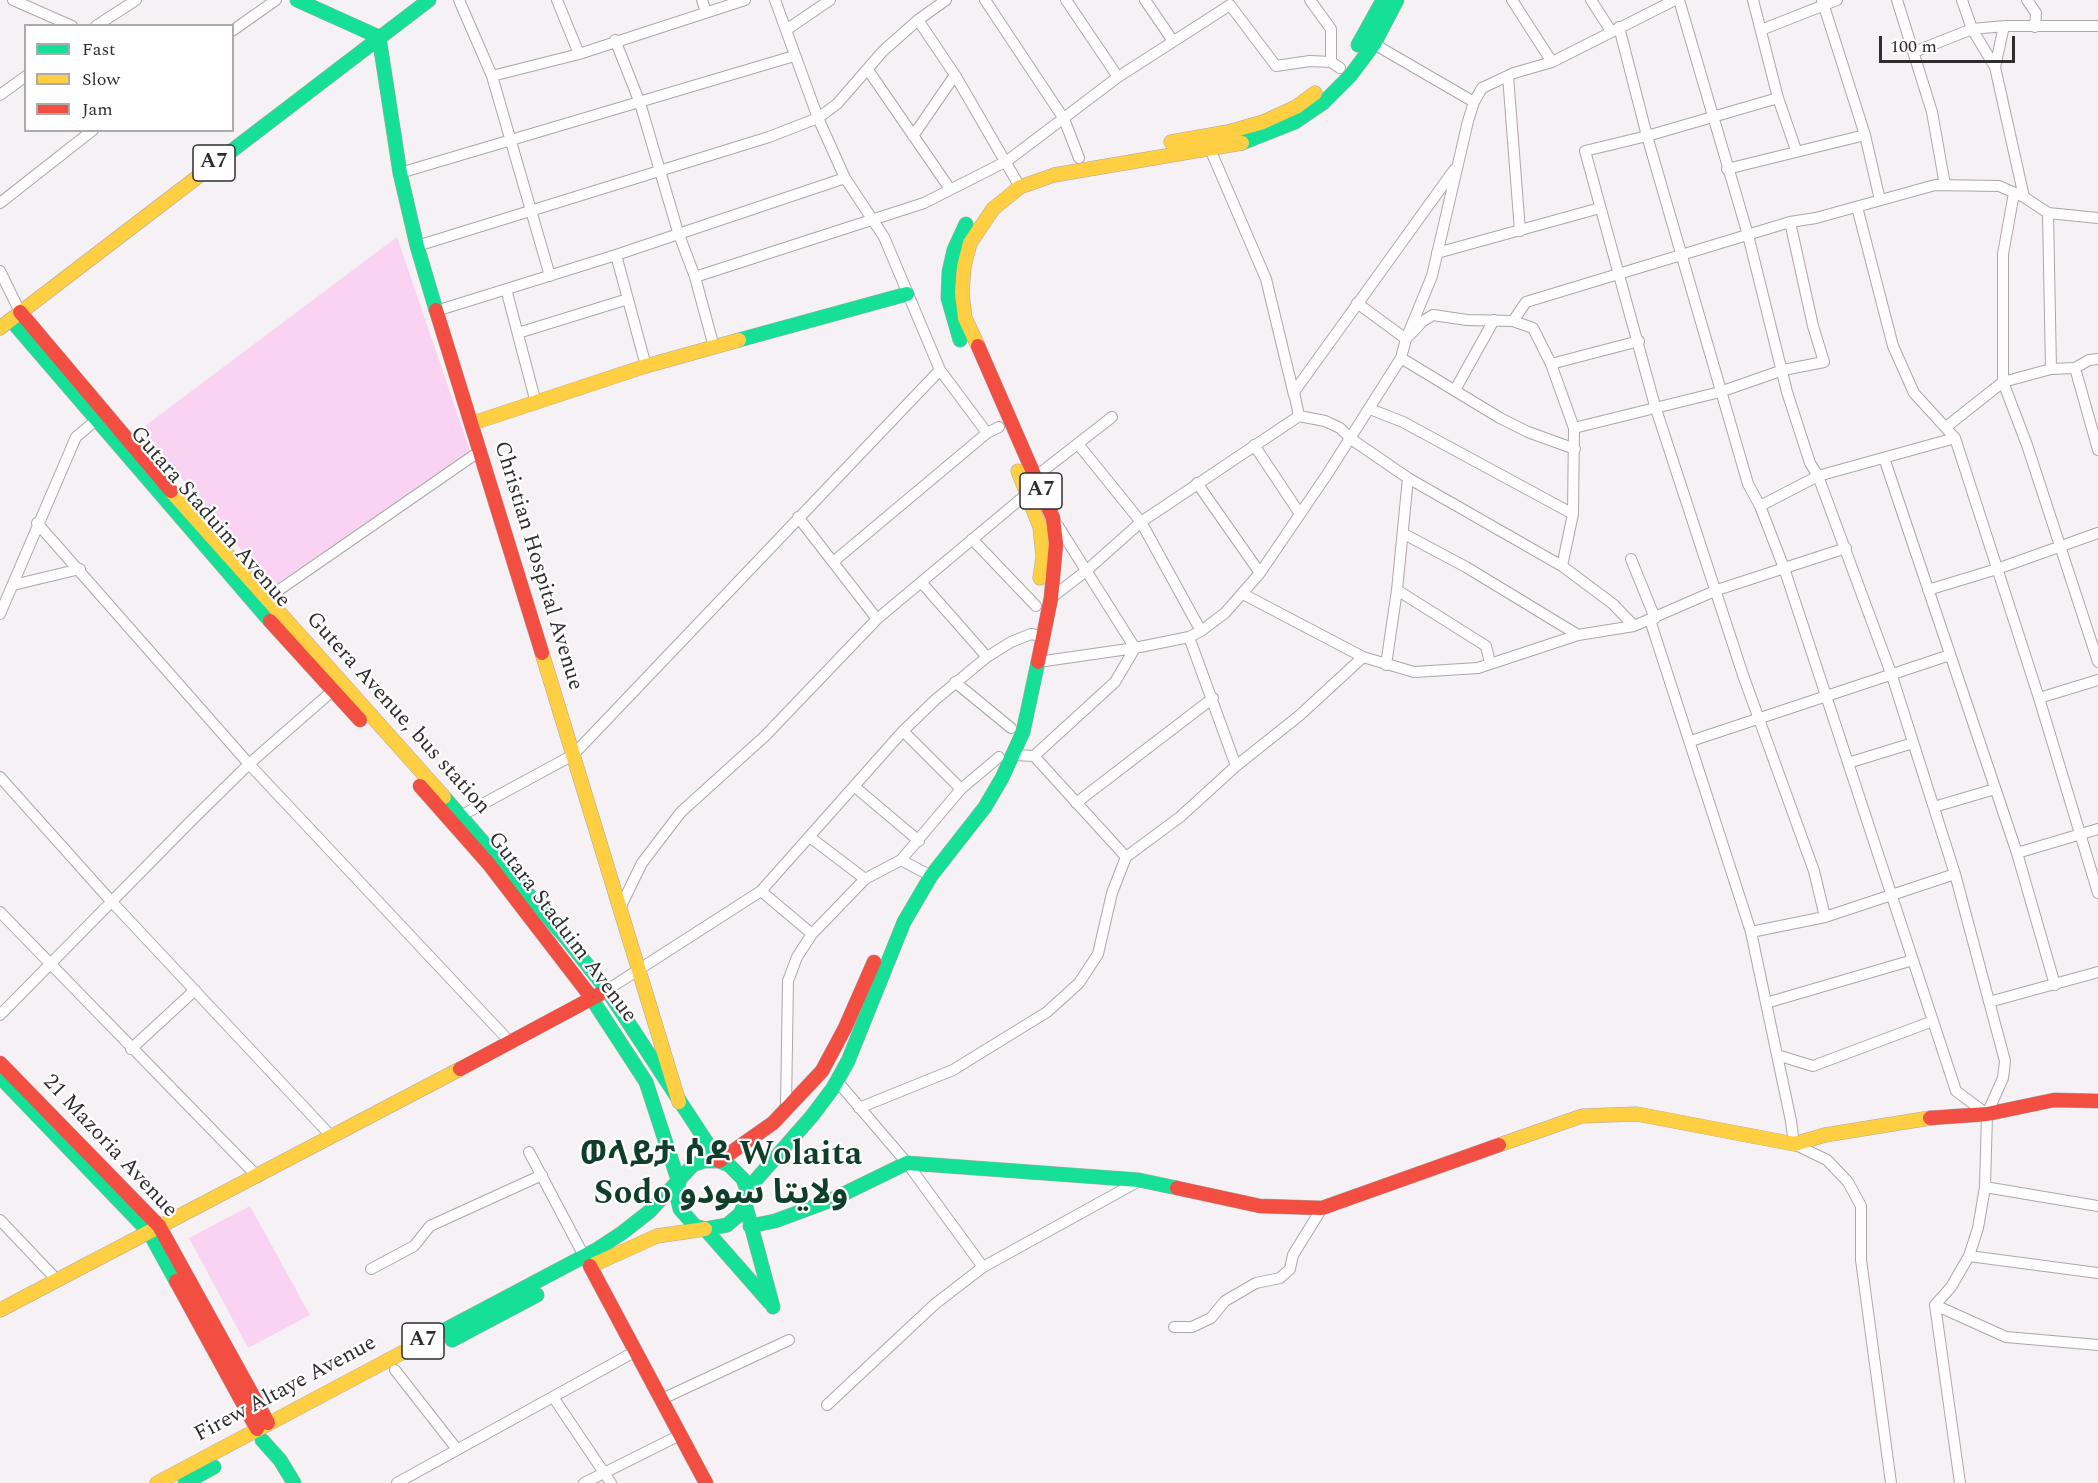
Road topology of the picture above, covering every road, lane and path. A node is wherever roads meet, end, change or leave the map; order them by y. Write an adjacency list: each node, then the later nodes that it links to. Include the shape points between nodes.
1 (13, 0): 31 (street)
2 (136, 0): 32 (street)
3 (276, 0): 38 (street)
4 (297, 0): 41 (main road)
5 (429, 0): 41 (main road, A7)
6 (459, 0): 53 (street)
7 (557, 0): 46 (street)
8 (702, 0): 29 (street)
9 (745, 0): 29 (street)
10 (775, 0): 39 (street)
11 (830, 0): 39 (street)
12 (946, 0): 30 (street)
13 (985, 0): 63 (street)
14 (1066, 0): 56 (street)
15 (1145, 0): 43 (street)
16 (1310, 0): 49 (street, via 1331,29)
17 (1383, 0): 49 (main road, A7, via 1362,40)
18 (1397, 0): 44 (main road, A7)
19 (1512, 0): 48 (street)
20 (1590, 0): 36 (street)
21 (1677, 0): 36 (street); 61 (street)
22 (1753, 0): 40 (street)
23 (1837, 0): 28 (street)
24 (1897, 0): 45 (street)
25 (1962, 0): 37 (street)
26 (2027, 0): 35 (street, via 2036,13)
27 (1228, 2): 43 (street); 49 (street, via 1276,66 1310,61)
28 (1822, 4): 40 (street); 65 (street)
29 (706, 12): 42 (street)
30 (918, 20): 51 (street); 52 (street)
31 (67, 24)
32 (99, 24)
33 (2004, 26): 35 (street); 37 (street); 50 (street)
34 (2098, 26): 35 (street)
35 (2034, 27)
36 (1615, 29): 48 (street); 67 (street)
37 (1972, 29): 45 (street); 50 (street)
38 (234, 30)
39 (786, 30): 47 (street)
40 (1761, 30): 58 (street)
41 (379, 37): 76 (main road, Christian Hospital Avenue); 107 (main road, A7)
42 (615, 40): 46 (street); 60 (street)
43 (1173, 41): 56 (street)
44 (1374, 44): 59 (street); 69 (main road, A7, via 1323,103 1295,123 1257,139)
45 (1914, 52): 79 (street, via 1932,112)
46 (579, 54): 53 (street)
47 (794, 56): 60 (street); 62 (street)
48 (1552, 62): 54 (street)
49 (1335, 65): 71 (main road, A7, via 1315,93 1263,122 1228,132)
50 (1995, 68): 81 (street)
51 (868, 70): 62 (street, via 837,104); 66 (street)
52 (955, 75): 66 (street); 72 (street)
53 (492, 76): 68 (street)
54 (1508, 76): 59 (street, via 1482,88); 91 (street)
55 (24, 77): 57 (street)
56 (1118, 77): 63 (street)
57 (0, 95)
58 (1778, 98): 61 (street); 70 (street)
59 (1474, 102): 73 (street)
60 (640, 103): 68 (street); 74 (street)
61 (1711, 116): 67 (street); 75 (street)
62 (818, 118): 74 (street, via 769,137); 77 (street)
63 (1064, 119): 71 (street); 72 (street)
64 (90, 132): 83 (street)
65 (1864, 135): 70 (street); 82 (street)
66 (913, 136): 80 (street)
67 (1647, 136): 85 (street, via 1585,151); 96 (street)
68 (511, 140): 76 (street); 86 (street)
69 (1210, 149): 78 (main road, A7); 129 (street, via 1266,279)
70 (1796, 150): 75 (street)
71 (1079, 158): 78 (main road, A7, via 1048,164)
72 (1006, 161): 78 (street); 80 (street)
73 (1457, 165): 95 (street); 105 (street)
74 (661, 168): 86 (street); 92 (street)
75 (1727, 169): 93 (street)
76 (400, 172): 94 (main road, Christian Hospital Avenue)
77 (845, 178): 89 (street); 92 (street)
78 (1018, 181): 134 (main road, A7, via 997,187 968,219 949,272 952,319); 146 (main road, A7, via 970,243 962,293 965,318)
79 (1945, 185): 81 (street, via 1999,186); 82 (street, via 1935,184)
80 (950, 189): 89 (street)
81 (2019, 195): 87 (street); 122 (street, via 2003,254)
82 (1880, 200): 84 (street)
83 (0, 203)
84 (1857, 207): 90 (street); 132 (street, via 1893,346 1914,393)
85 (1600, 208): 91 (street); 99 (street)
86 (532, 210): 94 (street); 100 (street)
87 (2048, 213): 88 (street); 119 (street)
88 (2098, 218)
89 (872, 222): 101 (street); 103 (street, via 884,237)
90 (1790, 222): 93 (street); 121 (street, via 1824,362)
91 (1520, 231): 95 (street)
92 (678, 232): 97 (street); 101 (street)
93 (1748, 235): 96 (street); 121 (street)
94 (417, 246): 106 (main road, Christian Hospital Avenue)
95 (1437, 254): 111 (street)
96 (1683, 254): 99 (street); 124 (street)
97 (616, 255): 100 (street); 104 (street)
98 (0, 271): 107 (street)
99 (1619, 273): 109 (street, via 1526,302); 112 (street)
100 (550, 276): 102 (street)
101 (695, 277): 113 (street)
102 (506, 289): 106 (street); 110 (street)
103 (907, 294): 113 (main road); 120 (street)
104 (628, 300): 110 (street); 117 (street)
105 (1357, 303): 111 (street); 129 (street, via 1294,392)
106 (436, 311): 131 (main road, Christian Hospital Avenue)
107 (10, 320): 128 (main road, Gutera Avenue, bus station)
108 (1494, 320): 109 (street); 111 (street, via 1433,315); 123 (street)
109 (1513, 321): 116 (street, via 1533,328)
110 (518, 333): 125 (street)
111 (1406, 339): 114 (street)
112 (1639, 341): 116 (street); 126 (street)
113 (714, 347): 117 (main road)
114 (1401, 358): 123 (street); 127 (street)
115 (2098, 359): 118 (street)
116 (1551, 364): 133 (street)
117 (646, 366): 125 (main road)
118 (2075, 368): 119 (street); 140 (street)
119 (2051, 369): 122 (street)
120 (940, 370): 134 (street); 150 (street)
121 (1783, 370): 124 (street); 143 (street, via 1810,463)
122 (2003, 382): 132 (street); 157 (street)
123 (1455, 390): 139 (street, via 1528,432)
124 (1720, 392): 126 (street); 147 (street, via 1748,484)
125 (536, 403): 131 (main road)
126 (1655, 406): 133 (street); 170 (street)
127 (1370, 409): 136 (street); 149 (street, via 1403,422)
128 (101, 416): 153 (street, via 76,437); 174 (main road, Gutera Avenue, bus station); 195 (main road, Gutara Staduim Avenue, via 220,565)
129 (1299, 416): 136 (street, via 1325,421); 138 (street)
130 (1112, 417): 137 (street)
131 (473, 423): 141 (main road, Christian Hospital Avenue)
132 (1946, 427): 135 (street)
133 (1574, 428): 139 (street)
134 (993, 430): 146 (main road, A7); 160 (street)
135 (1955, 438): 142 (street); 164 (street)
136 (1351, 439): 144 (street); 148 (street)
137 (1078, 444): 146 (street); 152 (street)
138 (1254, 445): 145 (street); 148 (street)
139 (1575, 449): 149 (street)
140 (2098, 450)
141 (480, 451): 174 (street); 204 (main road, Christian Hospital Avenue)
142 (1884, 458): 143 (street); 171 (street)
143 (1818, 476): 147 (street); 158 (street)
144 (1408, 478): 155 (street); 161 (street)
145 (1197, 483): 152 (street); 166 (street)
146 (1034, 486): 151 (main road, A7); 156 (street); 175 (main road, A7, via 1043,557)
147 (1760, 506): 162 (street)
148 (1300, 514): 166 (street)
149 (1573, 514): 161 (street)
150 (798, 517): 160 (street); 204 (street)
151 (1053, 518): 165 (street); 173 (main road, A7, via 1056,559)
152 (1140, 522): 165 (street); 180 (street)
153 (37, 523): 163 (street); 168 (street)
154 (2098, 533): 157 (street)
155 (1404, 534): 169 (street); 182 (street)
156 (972, 539): 167 (street); 175 (street)
157 (2060, 545): 164 (street); 189 (street)
158 (1846, 548): 162 (street); 192 (street)
159 (1631, 560): 178 (street)
160 (833, 562): 177 (street)
161 (1562, 566): 179 (street, via 1613,604)
162 (1784, 568): 170 (street); 196 (street)
163 (80, 569): 168 (street); 209 (street)
164 (1997, 569): 171 (street); 198 (street)
165 (1086, 571): 173 (street); 184 (street)
166 (1260, 573): 172 (street)
167 (921, 582): 177 (street); 186 (street)
168 (13, 585): 176 (street)
169 (1397, 590): 190 (street, via 1486,646); 191 (street)
170 (1717, 590): 178 (street); 199 (street)
171 (1928, 590): 185 (street)
172 (1243, 594): 180 (street); 187 (street)
173 (1051, 598): 181 (main road, A7)
174 (266, 599): 195 (main road, Gutera Avenue, bus station)
175 (1036, 606): 181 (main road, A7)
176 (0, 614)
177 (877, 619): 232 (street, via 765,736 681,812 642,863)
178 (1653, 619): 179 (street); 202 (street)
179 (1634, 626): 182 (street)
180 (1202, 631): 183 (street)
181 (1037, 635): 186 (street); 188 (main road, A7); 200 (main road, A7)
182 (1578, 635): 190 (street)
183 (1189, 636): 184 (street); 197 (street)
184 (1135, 648): 188 (street); 206 (street, via 1108,689)
185 (1950, 655): 192 (street); 214 (street)
186 (987, 657): 194 (street)
187 (1363, 657): 191 (street); 210 (street)
188 (1038, 662): 205 (main road, A7)
189 (2098, 662)
190 (1490, 663): 191 (street, via 1478,668 1414,672)
191 (1386, 665)
192 (1892, 676): 196 (street); 203 (street)
193 (2098, 680): 198 (street)
194 (956, 682): 200 (street); 201 (street)
195 (337, 687): 209 (street); 217 (main road, Gutara Staduim Avenue)
196 (1825, 695): 199 (street); 208 (street)
197 (1214, 698): 210 (street); 215 (street)
198 (2039, 698): 219 (street)
199 (1758, 719): 202 (street); 234 (street, via 1814,872)
200 (1011, 728): 207 (main road, A7)
201 (903, 731): 212 (street); 213 (street)
202 (1691, 741): 235 (street)
203 (1913, 743): 208 (street); 216 (street)
204 (573, 755): 217 (street); 232 (main road, Christian Hospital Avenue)
205 (1014, 755): 206 (street); 225 (main road, A7, via 985,807)
206 (1034, 756): 215 (street)
207 (999, 757): 213 (street); 225 (main road, A7, via 980,794)
208 (1848, 763): 230 (street)
209 (249, 764): 231 (street); 249 (street)
210 (1236, 766): 223 (street, via 1180,817)
211 (0, 777): 231 (street)
212 (855, 787): 220 (street); 221 (street)
213 (962, 789): 221 (street)
214 (1995, 789): 216 (street); 222 (street)
215 (1077, 803): 223 (street)
216 (1934, 807): 226 (street)
217 (456, 818): 243 (main road, Gutera Avenue, bus station, via 566,938); 244 (main road, Gutara Staduim Avenue)
218 (2098, 829): 219 (street)
219 (2081, 834): 222 (street); 229 (street)
220 (811, 838): 227 (street); 228 (street)
221 (919, 841): 224 (street)
222 (2017, 853): 241 (street)
223 (1126, 857): 257 (street, via 1112,893 1098,954 1079,983 1047,1012 953,1070)
224 (901, 860): 225 (street); 227 (street)
225 (926, 873): 254 (main road, A7); 258 (main road, A7, via 885,935 822,1071)
226 (1955, 874): 230 (street); 245 (street)
227 (866, 879): 236 (street)
228 (761, 891): 236 (street); 239 (street)
229 (2098, 893)
230 (1891, 894): 234 (street); 237 (street)
231 (111, 901): 238 (street); 242 (street)
232 (620, 908): 239 (main road, Christian Hospital Avenue)
233 (0, 912): 238 (street)
234 (1825, 917): 235 (street)
235 (1751, 932): 246 (street)
236 (812, 934): 258 (street, via 789,974)
237 (1913, 960): 246 (street); 248 (street)
238 (48, 964): 247 (street); 250 (street)
239 (639, 971): 243 (street); 256 (main road, Christian Hospital Avenue)
240 (2098, 972): 241 (street)
241 (2055, 985): 245 (street)
242 (195, 990): 250 (street); 260 (street)
243 (607, 990): 244 (main road); 256 (main road, Gutera Avenue, bus station)
244 (592, 998): 249 (main road); 268 (main road, Gutara Staduim Avenue, via 646,1082)
245 (1989, 1002): 259 (street, via 2005,1061 2003,1078)
246 (1766, 1003): 251 (street)
247 (0, 1015)
248 (1933, 1021): 251 (street, via 1813,1066); 259 (street, via 1956,1091)
249 (511, 1043): 260 (main road)
250 (131, 1049): 266 (street)
251 (1777, 1055): 261 (street)
252 (0, 1063): 275 (main road, 21 Mazoria Avenue)
253 (0, 1077): 275 (main road, 21 Mazoria Avenue)
254 (837, 1081): 257 (street); 270 (main road, A7)
255 (2098, 1101): 259 (main road, via 2054,1100)
256 (679, 1102): 263 (main road, Gutera Avenue, bus station)
257 (859, 1108): 264 (street)
258 (786, 1111): 263 (main road, A7)
259 (1987, 1114): 261 (main road, via 1939,1117 1825,1135); 269 (street)
260 (332, 1137): 266 (main road)
261 (1794, 1144): 272 (main road, via 1637,1114 1582,1116); 304 (street, via 1827,1160 1848,1182 1861,1206 1861,1260)
262 (530, 1152): 265 (street)
263 (719, 1161): 268 (main road, A7, via 693,1165); 270 (main road, via 739,1173)
264 (907, 1163): 267 (main road); 274 (main road, via 829,1201); 279 (street)
265 (542, 1175): 278 (street); 280 (street, via 429,1226 414,1246)
266 (258, 1177): 275 (main road)
267 (1139, 1180): 272 (main road, via 1260,1206); 279 (street)
268 (679, 1183): 276 (main road, via 676,1192 680,1209 695,1226); 278 (main road, Firew Altaye Avenue / A7)
269 (1985, 1187): 271 (street); 277 (street)
270 (746, 1197): 274 (main road); 276 (main road, A7, via 740,1214 727,1225)
271 (2098, 1206)
272 (1322, 1208): 285 (street, via 1293,1255 1290,1269 1280,1278 1256,1283 1225,1301 1211,1318 1192,1327)
273 (0, 1220): 282 (street)
274 (750, 1226): 276 (main road, via 773,1307)
275 (154, 1229): 282 (main road); 293 (main road, 21 Mazoria Avenue)
276 (705, 1229): 278 (main road, Firew Altaye Avenue / A7, via 657,1236)
277 (1969, 1256): 281 (street); 283 (street)
278 (587, 1261): 288 (main road); 289 (main road, Firew Altaye Avenue / A7)
279 (983, 1267): 292 (street, via 935,1304)
280 (371, 1269)
281 (2098, 1273)
282 (57, 1280): 284 (main road)
283 (1935, 1305): 287 (street, via 2006,1337); 305 (street)
284 (0, 1310)
285 (1174, 1328)
286 (789, 1340): 291 (street)
287 (2098, 1345)
288 (636, 1352): 290 (street); 291 (main road)
289 (392, 1365): 293 (main road, Firew Altaye Avenue / A7); 295 (street)
290 (553, 1397): 295 (street); 296 (street)
291 (662, 1399): 294 (main road)
292 (827, 1405)
293 (265, 1432): 297 (main road, Firew Altaye Avenue / A7); 298 (main road, Firew Altaye Avenue / A7); 299 (main road, 21 Mazoria Avenue)
294 (680, 1435): 296 (street); 303 (main road)
295 (456, 1448): 300 (street)
296 (605, 1471): 301 (street); 302 (street)
297 (157, 1483)
298 (185, 1483)
299 (294, 1483)
300 (397, 1483)
301 (584, 1483)
302 (611, 1483)
303 (706, 1483)
304 (1891, 1483)
305 (1960, 1483)

